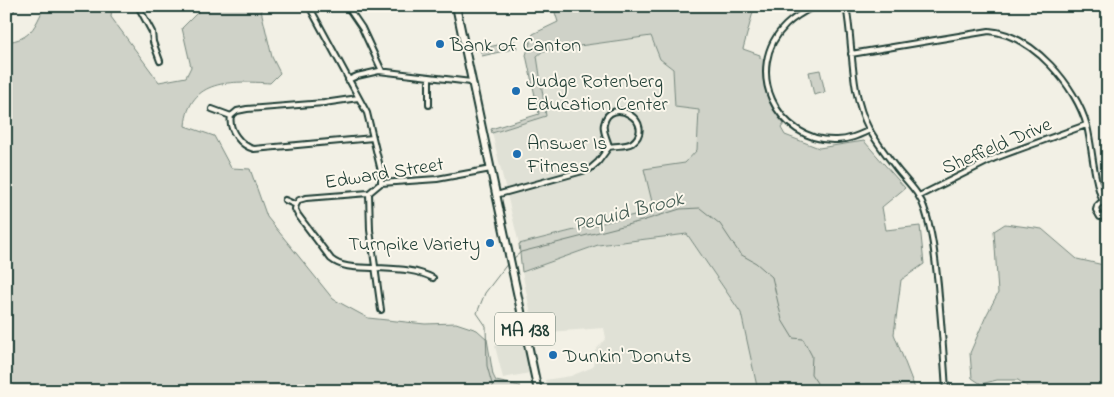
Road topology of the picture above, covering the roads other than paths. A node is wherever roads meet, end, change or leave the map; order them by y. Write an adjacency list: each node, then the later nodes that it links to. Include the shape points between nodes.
1 (13, 6): 8 (street)
2 (138, 6): 10 (street, via 152,32 152,42)
3 (309, 6): 13 (street)
4 (347, 6): 11 (street, via 362,28)
5 (456, 6): 14 (main road, MA 138)
6 (815, 6): 20 (street, via 786,25 771,46 766,78 772,99 784,119 813,137 847,139)
7 (846, 6): 9 (street)
8 (6, 13)
9 (851, 54): 19 (street, via 978,32 1006,34 1031,48 1053,69 1071,91); 20 (street, via 858,101)
10 (160, 61)
11 (382, 71): 12 (street); 13 (street)
12 (429, 77): 14 (street); 16 (street)
13 (348, 80): 15 (street)
14 (471, 82): 23 (main road, MA 138)
15 (358, 98): 18 (street, via 247,109); 21 (street, via 367,113)
16 (429, 105)
17 (212, 109): 18 (street)
18 (232, 116): 21 (street, via 235,132 243,144 254,149)
19 (1086, 125): 27 (street, Sheffield Drive, via 995,158); 29 (street, via 1099,189)
20 (870, 130): 27 (street)
21 (373, 138): 24 (street)
22 (609, 147): 22 (street, via 627,145 637,136 638,123 630,113 614,112 605,121 603,130); 26 (street, via 587,170)
23 (490, 169): 24 (street, Edward Street, via 437,180); 26 (main road, MA 138)
24 (381, 184): 25 (street, Edward Street)
25 (369, 193): 30 (street, Edward Street, via 306,198); 32 (street)
26 (496, 195): 35 (main road, MA 138)
27 (919, 196): 36 (street, via 934,240)
28 (285, 200): 30 (street)
29 (1105, 202): 31 (street, via 1097,206 1096,213)
30 (296, 205): 32 (street, via 296,212 331,259 341,265)
31 (1108, 216)
32 (376, 268): 33 (street, via 412,270); 34 (street)
33 (433, 278)
34 (381, 310)
35 (538, 391)
36 (946, 391)

